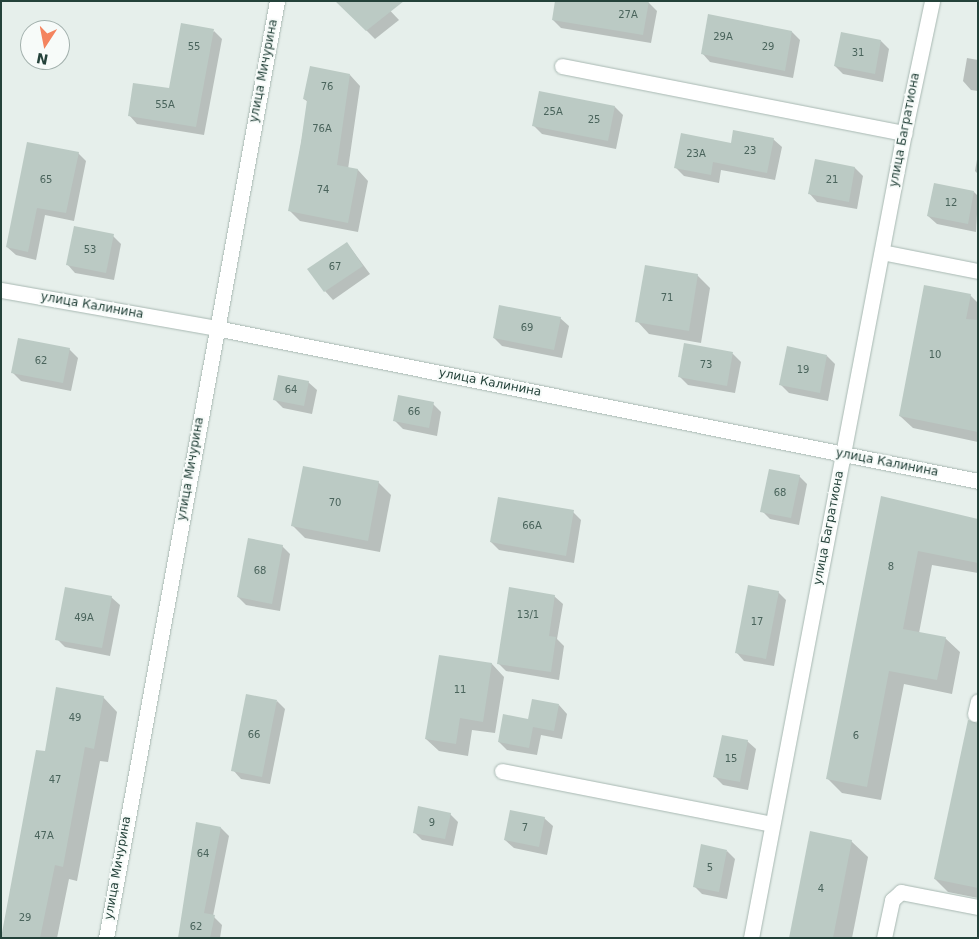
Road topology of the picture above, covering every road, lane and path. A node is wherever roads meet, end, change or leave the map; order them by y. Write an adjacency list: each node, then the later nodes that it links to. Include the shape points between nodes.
1 (277, 1): 8 (street, улица Мичурина)
2 (932, 1): 4 (street, улица Багратиона)
3 (562, 66): 4 (street)
4 (904, 132): 5 (street, улица Багратиона)
5 (882, 252): 6 (street); 9 (street, улица Багратиона)
6 (978, 271)
7 (1, 290): 8 (street, улица Калинина)
8 (216, 328): 9 (street, улица Калинина); 14 (street, улица Мичурина)
9 (844, 454): 10 (street, улица Калинина); 12 (street, улица Багратиона)
10 (978, 481)
11 (502, 771): 12 (street)
12 (772, 824): 15 (street, улица Багратиона)
13 (978, 907): 16 (street, via 901,892 892,900)
14 (106, 938)
15 (751, 938)
16 (884, 938)

